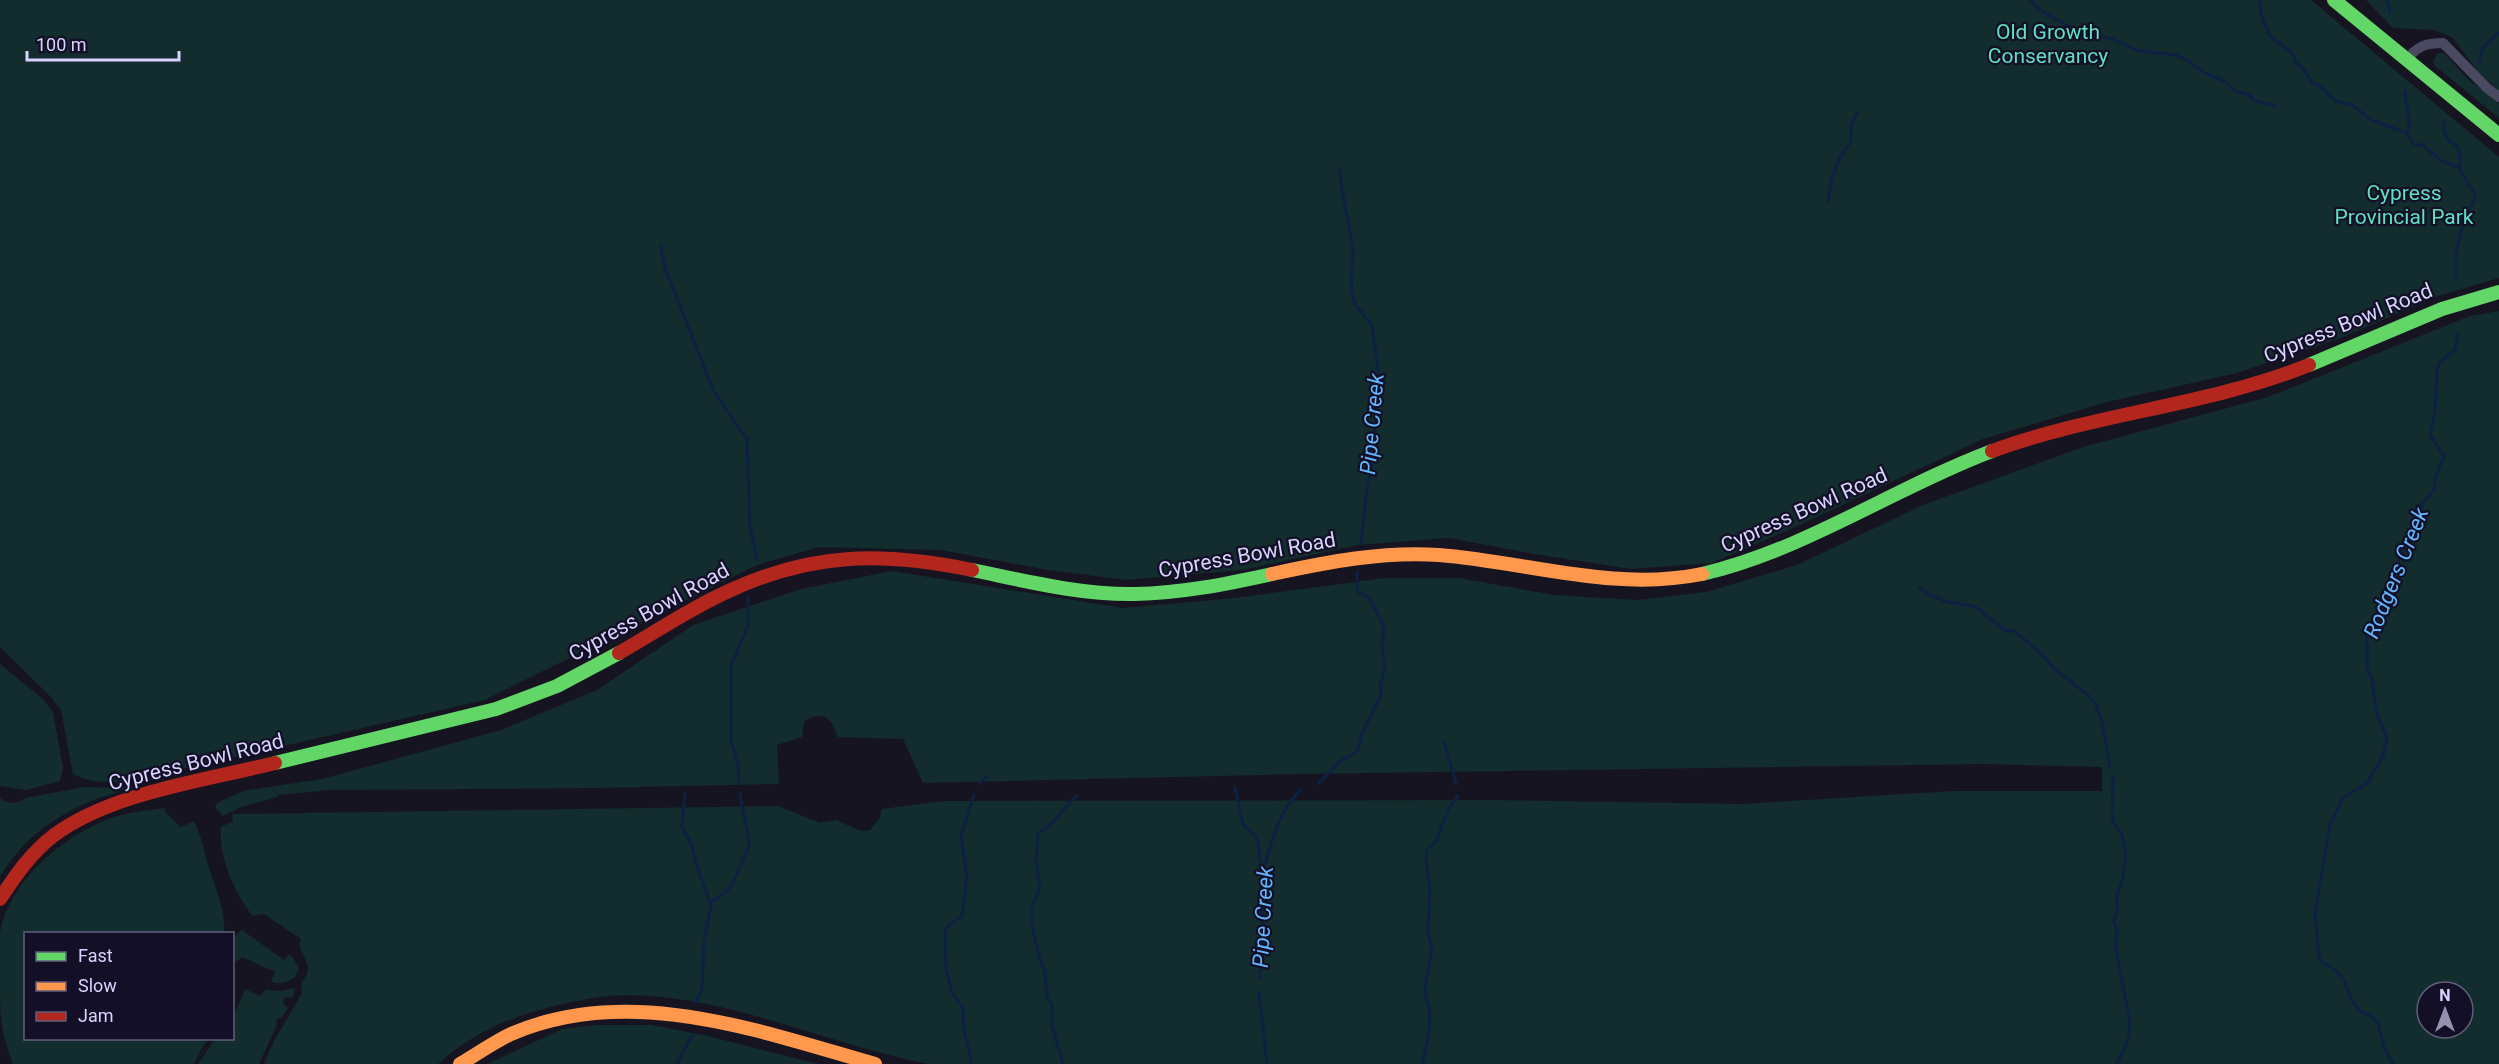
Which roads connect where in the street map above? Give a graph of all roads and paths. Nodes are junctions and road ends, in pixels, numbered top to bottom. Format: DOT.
graph roads {
  1 [pos="2334,0"];
  2 [pos="2407,60"];
  3 [pos="2499,97"];
  4 [pos="2499,135"];
  5 [pos="2499,292"];
  6 [pos="0,899"];
  7 [pos="460,1064"];
  8 [pos="875,1064"];
  1 -- 2 [label="street"];
  2 -- 3 [label="street"];
  2 -- 4 [label="street"];
  5 -- 6 [label="street, Cypress Bowl Road"];
  7 -- 8 [label="street"];
}
